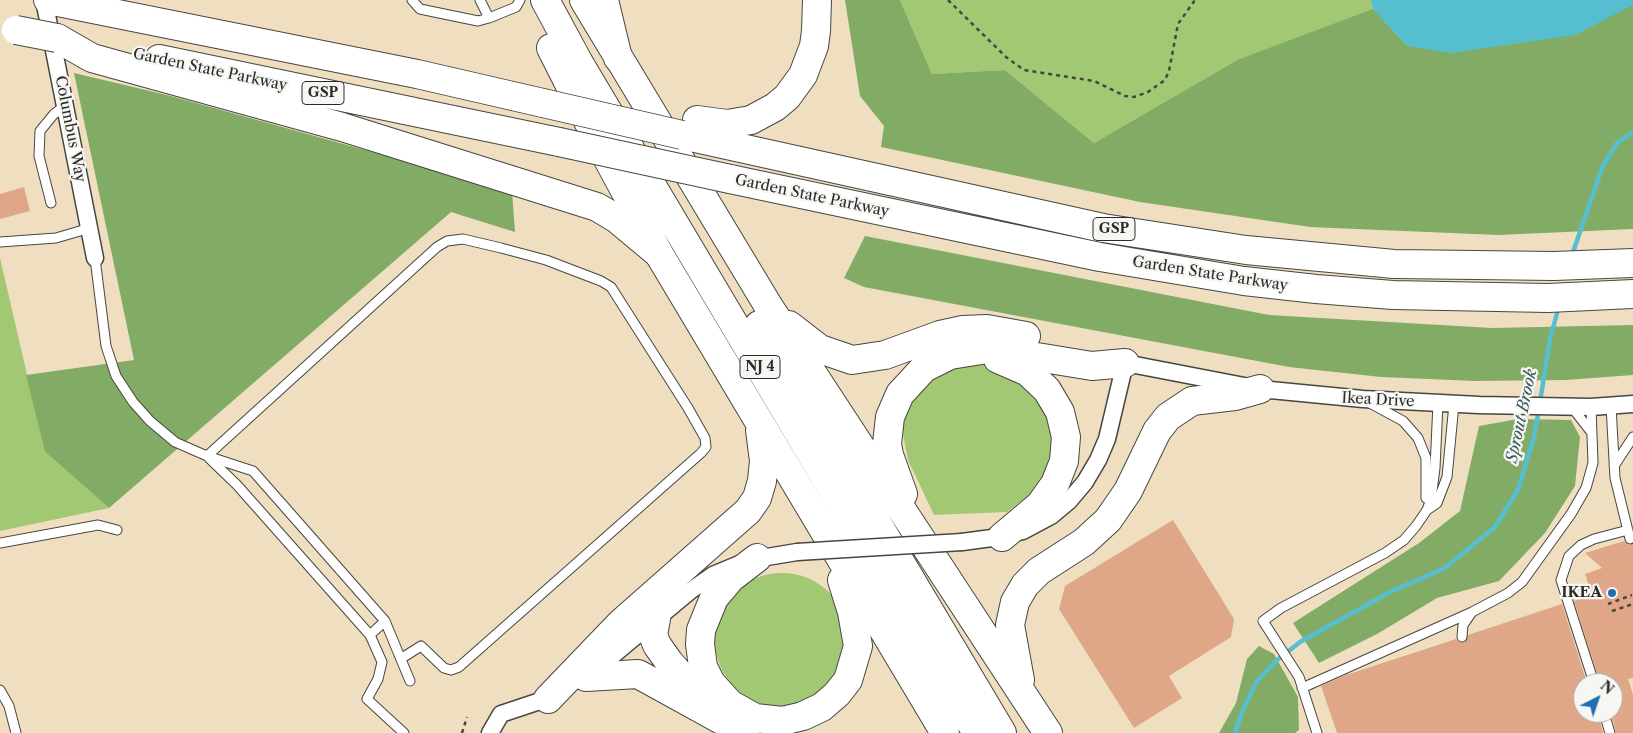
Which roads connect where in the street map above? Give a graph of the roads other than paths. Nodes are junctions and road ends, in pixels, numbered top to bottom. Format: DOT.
graph roads {
  1 [pos="44,0"];
  2 [pos="48,0"];
  3 [pos="412,0"];
  4 [pos="480,0"];
  5 [pos="520,0"];
  6 [pos="526,0"];
  7 [pos="545,0"];
  8 [pos="569,0"];
  9 [pos="584,0"];
  10 [pos="604,0"];
  11 [pos="817,0"];
  12 [pos="489,18"];
  13 [pos="8,28"];
  14 [pos="90,51"];
  15 [pos="618,58"];
  16 [pos="65,106"];
  17 [pos="689,128"];
  18 [pos="51,203"];
  19 [pos="90,228"];
  20 [pos="0,242"];
  21 [pos="659,254"];
  22 [pos="95,258"];
  23 [pos="1633,264"];
  24 [pos="1633,294"];
  25 [pos="769,307"];
  26 [pos="962,352"];
  27 [pos="1125,364"];
  28 [pos="1260,389"];
  29 [pos="1364,400"];
  30 [pos="1446,403"];
  31 [pos="1633,404"];
  32 [pos="1571,405"];
  33 [pos="1610,406"];
  34 [pos="1591,407"];
  35 [pos="758,421"];
  36 [pos="1592,433"];
  37 [pos="1633,437"];
  38 [pos="207,456"];
  39 [pos="1614,466"];
  40 [pos="1427,510"];
  41 [pos="824,529"];
  42 [pos="117,530"];
  43 [pos="1002,537"];
  44 [pos="0,544"];
  45 [pos="757,558"];
  46 [pos="936,565"];
  47 [pos="1472,612"];
  48 [pos="656,618"];
  49 [pos="386,621"];
  50 [pos="370,635"];
  51 [pos="1462,637"];
  52 [pos="402,658"];
  53 [pos="1591,673"];
  54 [pos="586,677"];
  55 [pos="969,677"];
  56 [pos="410,681"];
  57 [pos="1302,688"];
  58 [pos="0,690"];
  59 [pos="1021,691"];
  60 [pos="548,699"];
  61 [pos="718,717"];
  62 [pos="16,733"];
  63 [pos="404,733"];
  64 [pos="490,733"];
  65 [pos="745,733"];
  66 [pos="945,733"];
  67 [pos="977,733"];
  68 [pos="1002,733"];
  69 [pos="1020,733"];
  70 [pos="1048,733"];
  71 [pos="1317,733"];
  1 -- 16 [label="street, Columbus Way"];
  2 -- 17 [label="highway, GSP, bridge"];
  3 -- 12 [label="lane"];
  4 -- 12 [label="lane"];
  5 -- 12 [label="lane"];
  6 -- 21 [label="highway"];
  7 -- 67 [label="highway, NJ 4"];
  8 -- 55 [label="highway, NJ 4"];
  9 -- 15 [label="highway"];
  10 -- 15 [label="highway"];
  11 -- 17 [label="highway"];
  13 -- 14 [label="highway, bridge"];
  14 -- 21 [label="highway"];
  14 -- 24 [label="highway, Garden State Parkway / GSP, bridge"];
  15 -- 25 [label="highway"];
  16 -- 18 [label="lane"];
  16 -- 19 [label="street, Columbus Way"];
  17 -- 23 [label="highway, Garden State Parkway / GSP"];
  19 -- 20 [label="lane"];
  19 -- 22 [label="street, Columbus Way"];
  21 -- 35 [label="highway"];
  22 -- 38 [label="lane"];
  25 -- 27 [label="highway"];
  25 -- 46 [label="highway"];
  26 -- 27 [label="highway"];
  26 -- 43 [label="highway"];
  26 -- 46 [label="highway"];
  27 -- 28 [label="street, Ikea Drive"];
  27 -- 43 [label="street"];
  28 -- 29 [label="street, Ikea Drive"];
  28 -- 59 [label="highway"];
  29 -- 30 [label="street, Ikea Drive"];
  29 -- 40 [label="lane"];
  30 -- 32 [label="street, Ikea Drive"];
  30 -- 40 [label="lane"];
  30 -- 40 [label="lane"];
  31 -- 33 [label="street, Ikea Drive"];
  32 -- 34 [label="street, Ikea Drive"];
  32 -- 36 [label="lane"];
  33 -- 34 [label="street, Ikea Drive"];
  33 -- 39 [label="lane"];
  34 -- 36 [label="lane"];
  35 -- 41 [label="highway"];
  35 -- 60 [label="highway"];
  36 -- 47 [label="lane"];
  37 -- 39 [label="lane"];
  38 -- 49 [label="lane"];
  38 -- 50 [label="lane"];
  38 -- 52 [label="lane"];
  39 -- 53 [label="lane"];
  40 -- 57 [label="lane"];
  41 -- 45 [label="highway"];
  41 -- 66 [label="highway"];
  42 -- 44 [label="lane"];
  43 -- 45 [label="street, bridge"];
  45 -- 48 [label="street"];
  46 -- 59 [label="highway"];
  47 -- 51 [label="lane"];
  47 -- 57 [label="lane"];
  48 -- 54 [label="street"];
  48 -- 61 [label="highway"];
  49 -- 50 [label="lane"];
  49 -- 52 [label="lane"];
  50 -- 63 [label="lane"];
  52 -- 56 [label="lane"];
  54 -- 60 [label="street"];
  54 -- 61 [label="highway"];
  55 -- 68 [label="highway, NJ 4"];
  55 -- 69 [label="highway"];
  57 -- 71 [label="lane"];
  58 -- 62 [label="lane"];
  59 -- 70 [label="highway"];
  60 -- 64 [label="street"];
  61 -- 65 [label="highway"];
}
